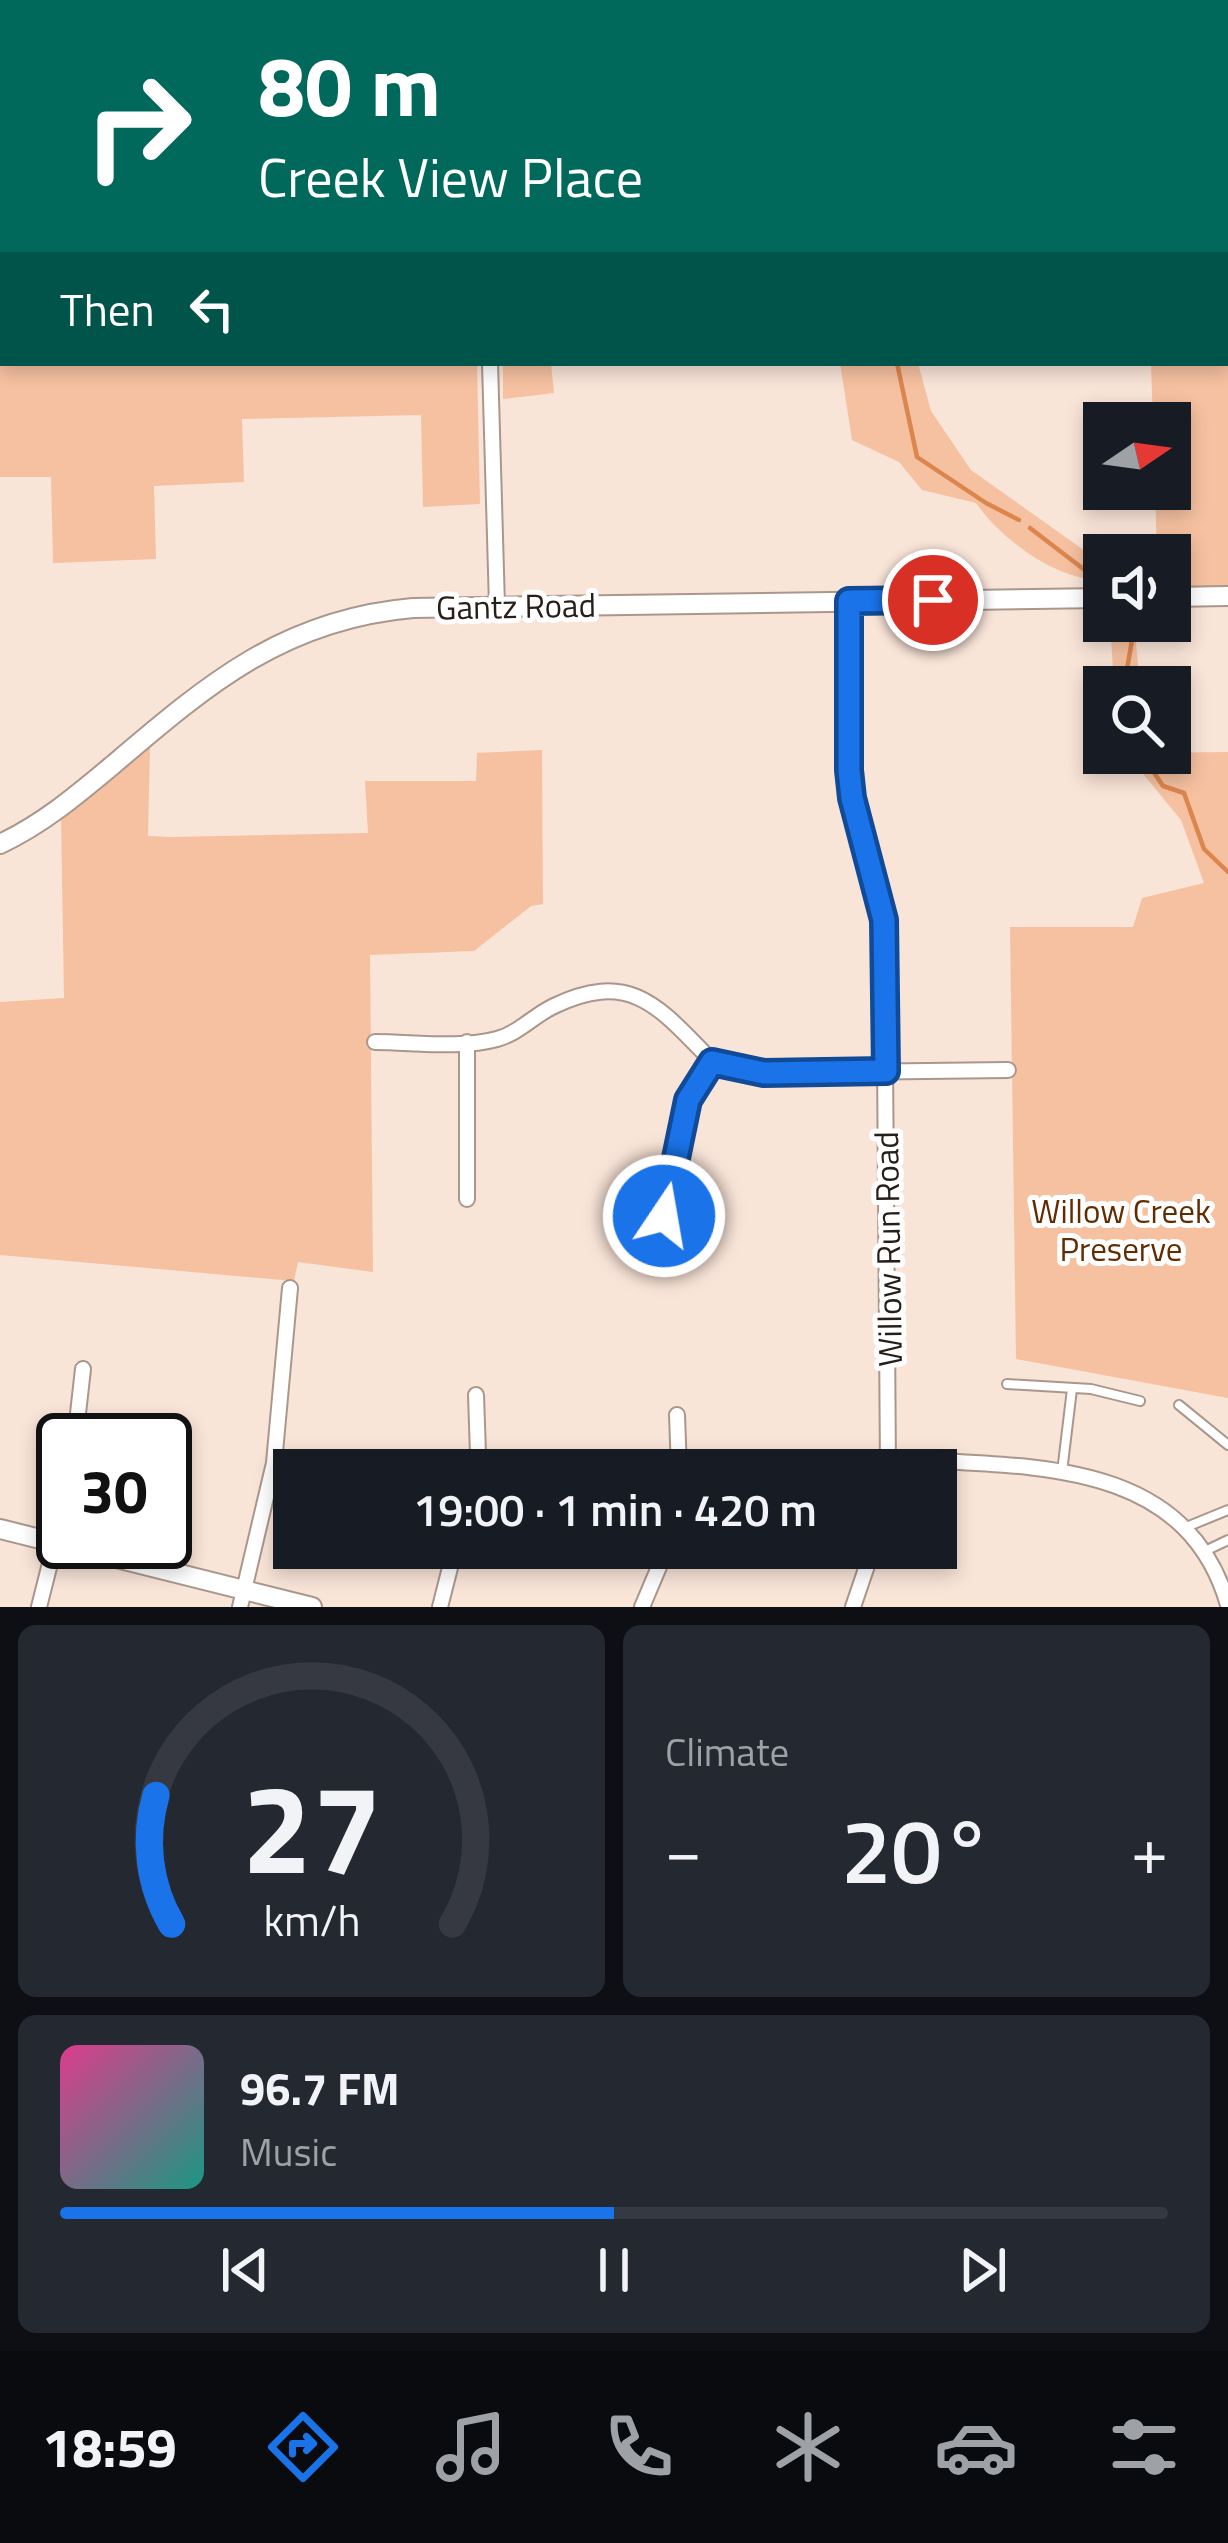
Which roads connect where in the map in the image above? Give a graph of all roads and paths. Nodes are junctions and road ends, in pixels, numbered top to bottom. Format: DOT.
graph roads {
  1 [pos="490,366"];
  2 [pos="1228,596"];
  3 [pos="1191,597"];
  4 [pos="1083,598"];
  5 [pos="849,601"];
  6 [pos="497,606"];
  7 [pos="0,844"];
  8 [pos="375,1042"];
  9 [pos="467,1042"];
  10 [pos="712,1062"];
  11 [pos="1008,1070"];
  12 [pos="886,1071"];
  13 [pos="467,1199"];
  14 [pos="664,1216"];
  15 [pos="290,1288"];
  16 [pos="82,1369"];
  17 [pos="1007,1384"];
  18 [pos="1072,1389"];
  19 [pos="476,1395"];
  20 [pos="1140,1401"];
  21 [pos="1179,1405"];
  22 [pos="78,1413"];
  23 [pos="677,1415"];
  24 [pos="1228,1445"];
  25 [pos="478,1449"];
  26 [pos="678,1449"];
  27 [pos="888,1449"];
  28 [pos="957,1467"];
  29 [pos="1062,1472"];
  30 [pos="1228,1510"];
  31 [pos="0,1528"];
  32 [pos="1184,1528"];
  33 [pos="36,1538"];
  34 [pos="1228,1540"];
  35 [pos="1203,1551"];
  36 [pos="48,1569"];
  37 [pos="142,1569"];
  38 [pos="450,1569"];
  39 [pos="658,1569"];
  40 [pos="866,1569"];
  41 [pos="242,1599"];
  42 [pos="1228,1605"];
  43 [pos="39,1607"];
  44 [pos="312,1607"];
  45 [pos="440,1607"];
  46 [pos="642,1607"];
  47 [pos="853,1607"];
  1 -- 6 [label="street"];
  2 -- 3 [label="main road"];
  4 -- 5 [label="main road, Gantz Road"];
  5 -- 6 [label="main road, Gantz Road"];
  5 -- 12 [label="street, Willow Run Road"];
  6 -- 7 [label="main road, Gantz Road"];
  8 -- 9 [label="street"];
  9 -- 10 [label="street"];
  9 -- 13 [label="street"];
  10 -- 12 [label="street"];
  10 -- 14 [label="street"];
  11 -- 12 [label="street"];
  12 -- 27 [label="street, Willow Run Road"];
  15 -- 41 [label="street"];
  16 -- 22 [label="street"];
  17 -- 18 [label="lane"];
  18 -- 20 [label="lane"];
  18 -- 29 [label="lane"];
  19 -- 25 [label="street"];
  21 -- 24 [label="lane"];
  23 -- 26 [label="street"];
  28 -- 29 [label="street"];
  29 -- 32 [label="street"];
  30 -- 32 [label="lane"];
  31 -- 33 [label="main road"];
  32 -- 35 [label="street"];
  34 -- 35 [label="lane"];
  35 -- 42 [label="street"];
  36 -- 43 [label="street"];
  37 -- 41 [label="main road"];
  38 -- 45 [label="street"];
  39 -- 46 [label="street"];
  40 -- 47 [label="street"];
  41 -- 44 [label="main road"];
}
